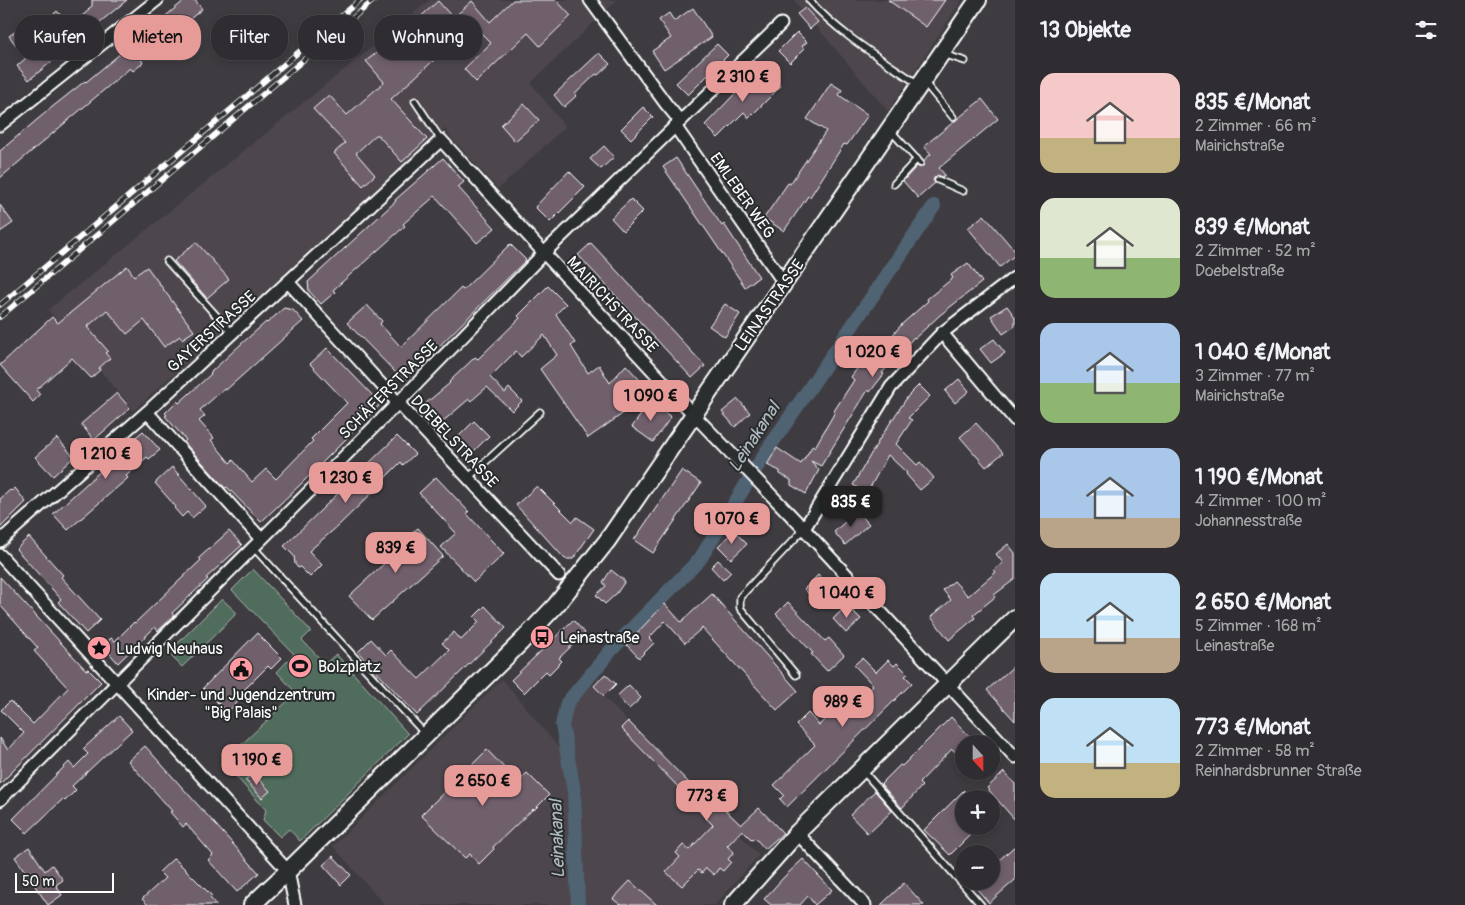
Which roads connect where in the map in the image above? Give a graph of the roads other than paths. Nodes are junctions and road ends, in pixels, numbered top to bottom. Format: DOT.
graph roads {
  1 [pos="156,0"];
  2 [pos="590,0"];
  3 [pos="809,0"];
  4 [pos="978,0"];
  5 [pos="780,24"];
  6 [pos="941,54"];
  7 [pos="965,61"];
  8 [pos="924,78"];
  9 [pos="414,101"];
  10 [pos="953,117"];
  11 [pos="678,124"];
  12 [pos="0,125"];
  13 [pos="890,129"];
  14 [pos="441,140"];
  15 [pos="938,180"];
  16 [pos="894,184"];
  17 [pos="963,191"];
  18 [pos="544,253"];
  19 [pos="167,261"];
  20 [pos="1014,278"];
  21 [pos="288,282"];
  22 [pos="784,284"];
  23 [pos="232,333"];
  24 [pos="942,333"];
  25 [pos="398,403"];
  26 [pos="147,412"];
  27 [pos="540,412"];
  28 [pos="693,414"];
  29 [pos="1015,420"];
  30 [pos="468,478"];
  31 [pos="804,529"];
  32 [pos="0,541"];
  33 [pos="257,543"];
  34 [pos="0,555"];
  35 [pos="559,575"];
  36 [pos="1015,618"];
  37 [pos="796,675"];
  38 [pos="117,683"];
  39 [pos="947,685"];
  40 [pos="426,736"];
  41 [pos="1015,757"];
  42 [pos="861,769"];
  43 [pos="0,800"];
  44 [pos="797,833"];
  45 [pos="288,871"];
  46 [pos="252,905"];
  47 [pos="295,905"];
  48 [pos="733,905"];
  49 [pos="865,905"];
  50 [pos="981,905"];
  1 -- 12 [label="street"];
  2 -- 11 [label="street, EMLEBER WEG"];
  3 -- 8 [label="lane"];
  4 -- 6 [label="street, LEINASTRASSE"];
  5 -- 11 [label="street, SCHÄFERSTRASSE"];
  6 -- 7 [label="lane"];
  6 -- 8 [label="street, LEINASTRASSE"];
  8 -- 10 [label="lane"];
  8 -- 13 [label="street, LEINASTRASSE"];
  9 -- 14 [label="lane"];
  11 -- 18 [label="street, SCHÄFERSTRASSE"];
  11 -- 22 [label="street, EMLEBER WEG"];
  13 -- 16 [label="lane"];
  13 -- 22 [label="street, LEINASTRASSE"];
  14 -- 18 [label="street, MAIRICHSTRASSE"];
  14 -- 21 [label="street, GAYERSTRASSE"];
  15 -- 17 [label="lane"];
  18 -- 25 [label="street, SCHÄFERSTRASSE"];
  18 -- 28 [label="street, MAIRICHSTRASSE"];
  19 -- 23 [label="lane"];
  20 -- 24 [label="street"];
  21 -- 23 [label="street, GAYERSTRASSE"];
  21 -- 25 [label="street, DOEBELSTRASSE"];
  22 -- 28 [label="street, LEINASTRASSE"];
  23 -- 26 [label="street, GAYERSTRASSE"];
  24 -- 29 [label="street"];
  24 -- 31 [label="street"];
  25 -- 30 [label="street, DOEBELSTRASSE"];
  25 -- 33 [label="street, SCHÄFERSTRASSE"];
  26 -- 32 [label="street, GAYERSTRASSE"];
  26 -- 33 [label="street"];
  27 -- 30 [label="lane"];
  28 -- 31 [label="street, MAIRICHSTRASSE"];
  28 -- 40 [label="street, LEINASTRASSE"];
  30 -- 35 [label="street, DOEBELSTRASSE"];
  31 -- 37 [label="lane"];
  31 -- 39 [label="street, MAIRICHSTRASSE"];
  33 -- 38 [label="street, SCHÄFERSTRASSE"];
  33 -- 40 [label="lane"];
  34 -- 38 [label="street"];
  36 -- 39 [label="street"];
  38 -- 43 [label="street, SCHÄFERSTRASSE"];
  38 -- 45 [label="street"];
  39 -- 41 [label="street, MAIRICHSTRASSE"];
  39 -- 42 [label="street"];
  40 -- 45 [label="street, LEINASTRASSE"];
  42 -- 44 [label="street"];
  42 -- 50 [label="lane"];
  44 -- 48 [label="street"];
  44 -- 49 [label="street"];
  45 -- 46 [label="street, LEINASTRASSE"];
  45 -- 47 [label="street"];
}
